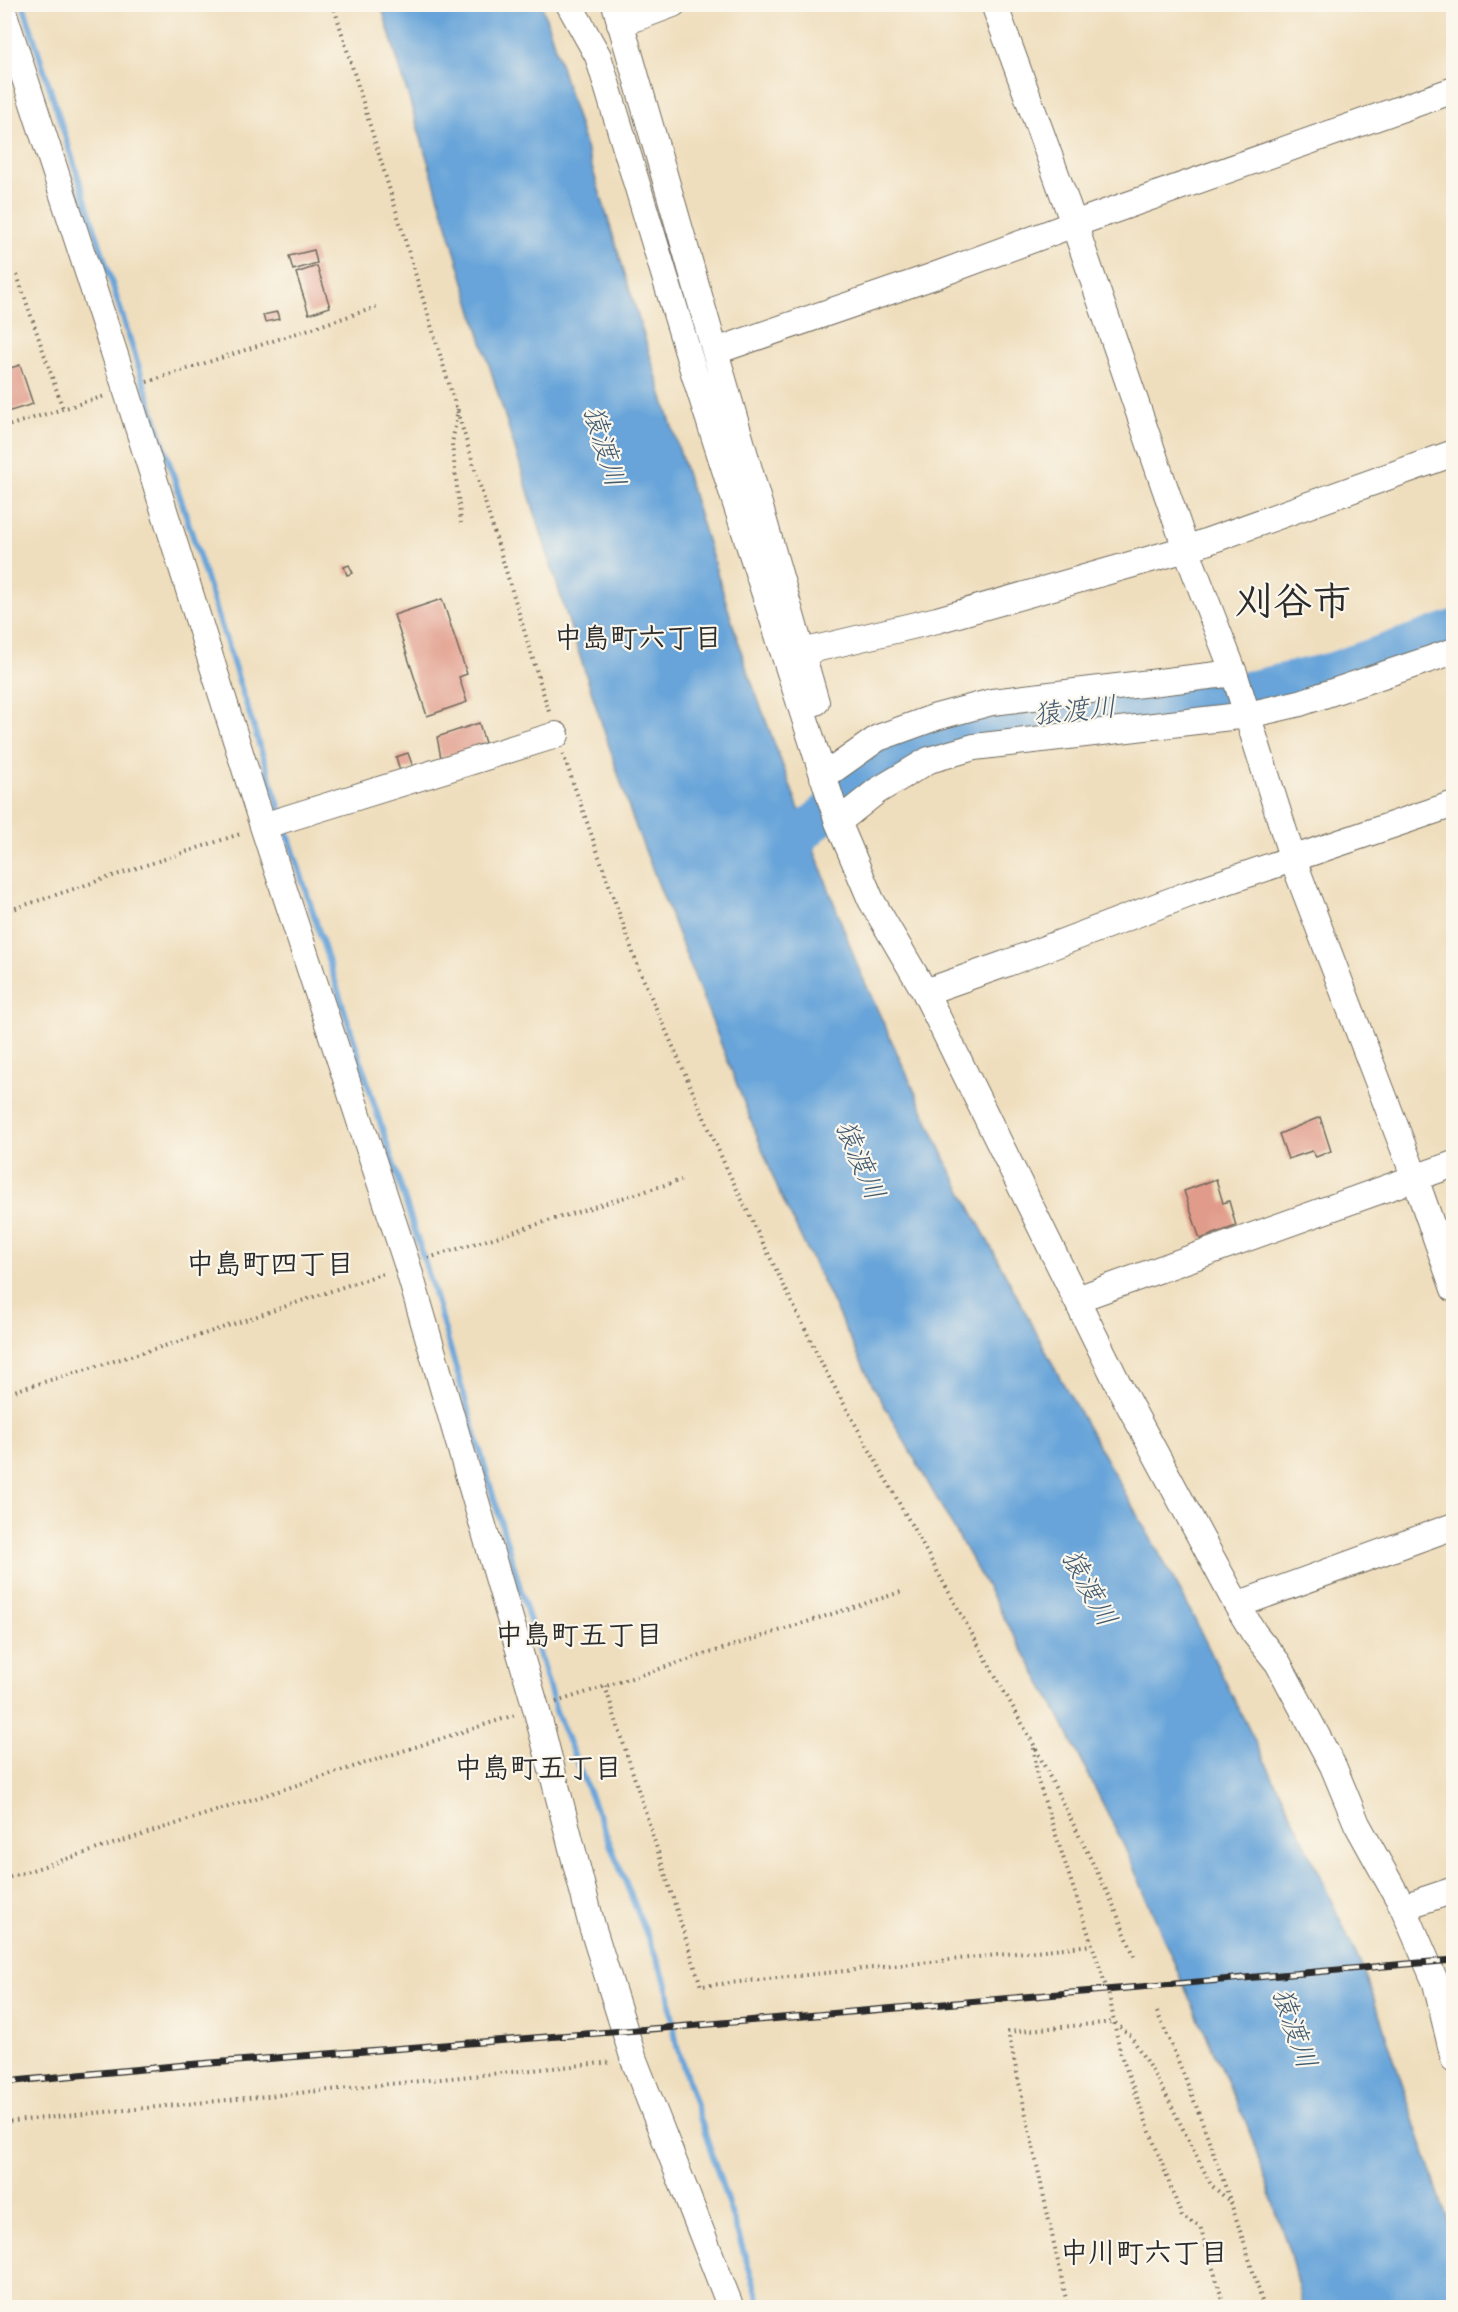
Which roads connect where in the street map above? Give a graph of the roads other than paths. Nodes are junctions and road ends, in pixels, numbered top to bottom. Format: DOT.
graph roads {
  1 [pos="569,4"];
  2 [pos="673,4"];
  3 [pos="994,4"];
  4 [pos="4,14"];
  5 [pos="617,14"];
  6 [pos="1454,90"];
  7 [pos="1074,224"];
  8 [pos="716,351"];
  9 [pos="1454,453"];
  10 [pos="1186,549"];
  11 [pos="1454,651"];
  12 [pos="802,652"];
  13 [pos="1235,674"];
  14 [pos="1248,714"];
  15 [pos="556,735"];
  16 [pos="823,777"];
  17 [pos="1454,804"];
  18 [pos="838,822"];
  19 [pos="267,825"];
  20 [pos="1293,860"];
  21 [pos="925,992"];
  22 [pos="1454,1164"];
  23 [pos="1415,1178"];
  24 [pos="1454,1288"];
  25 [pos="1077,1299"];
  26 [pos="1454,1526"];
  27 [pos="1237,1605"];
  28 [pos="1454,1890"];
  29 [pos="1403,1907"];
  30 [pos="1454,2059"];
  31 [pos="732,2307"];
  1 -- 16 [label="street"];
  2 -- 5 [label="street"];
  3 -- 7 [label="street"];
  4 -- 19 [label="street"];
  5 -- 8 [label="street"];
  6 -- 7 [label="street"];
  7 -- 8 [label="street"];
  7 -- 10 [label="street"];
  8 -- 12 [label="street"];
  9 -- 10 [label="street"];
  10 -- 12 [label="street"];
  10 -- 13 [label="street"];
  11 -- 14 [label="street"];
  12 -- 16 [label="street"];
  13 -- 14 [label="street"];
  13 -- 16 [label="street"];
  14 -- 18 [label="street"];
  14 -- 20 [label="street"];
  15 -- 19 [label="street"];
  16 -- 18 [label="street"];
  17 -- 20 [label="street"];
  18 -- 21 [label="street"];
  19 -- 31 [label="street"];
  20 -- 21 [label="street"];
  20 -- 23 [label="street"];
  21 -- 25 [label="street"];
  22 -- 23 [label="street"];
  23 -- 24 [label="street"];
  23 -- 25 [label="street"];
  25 -- 27 [label="street"];
  26 -- 27 [label="street"];
  27 -- 29 [label="street"];
  28 -- 29 [label="street"];
  29 -- 30 [label="street"];
}
